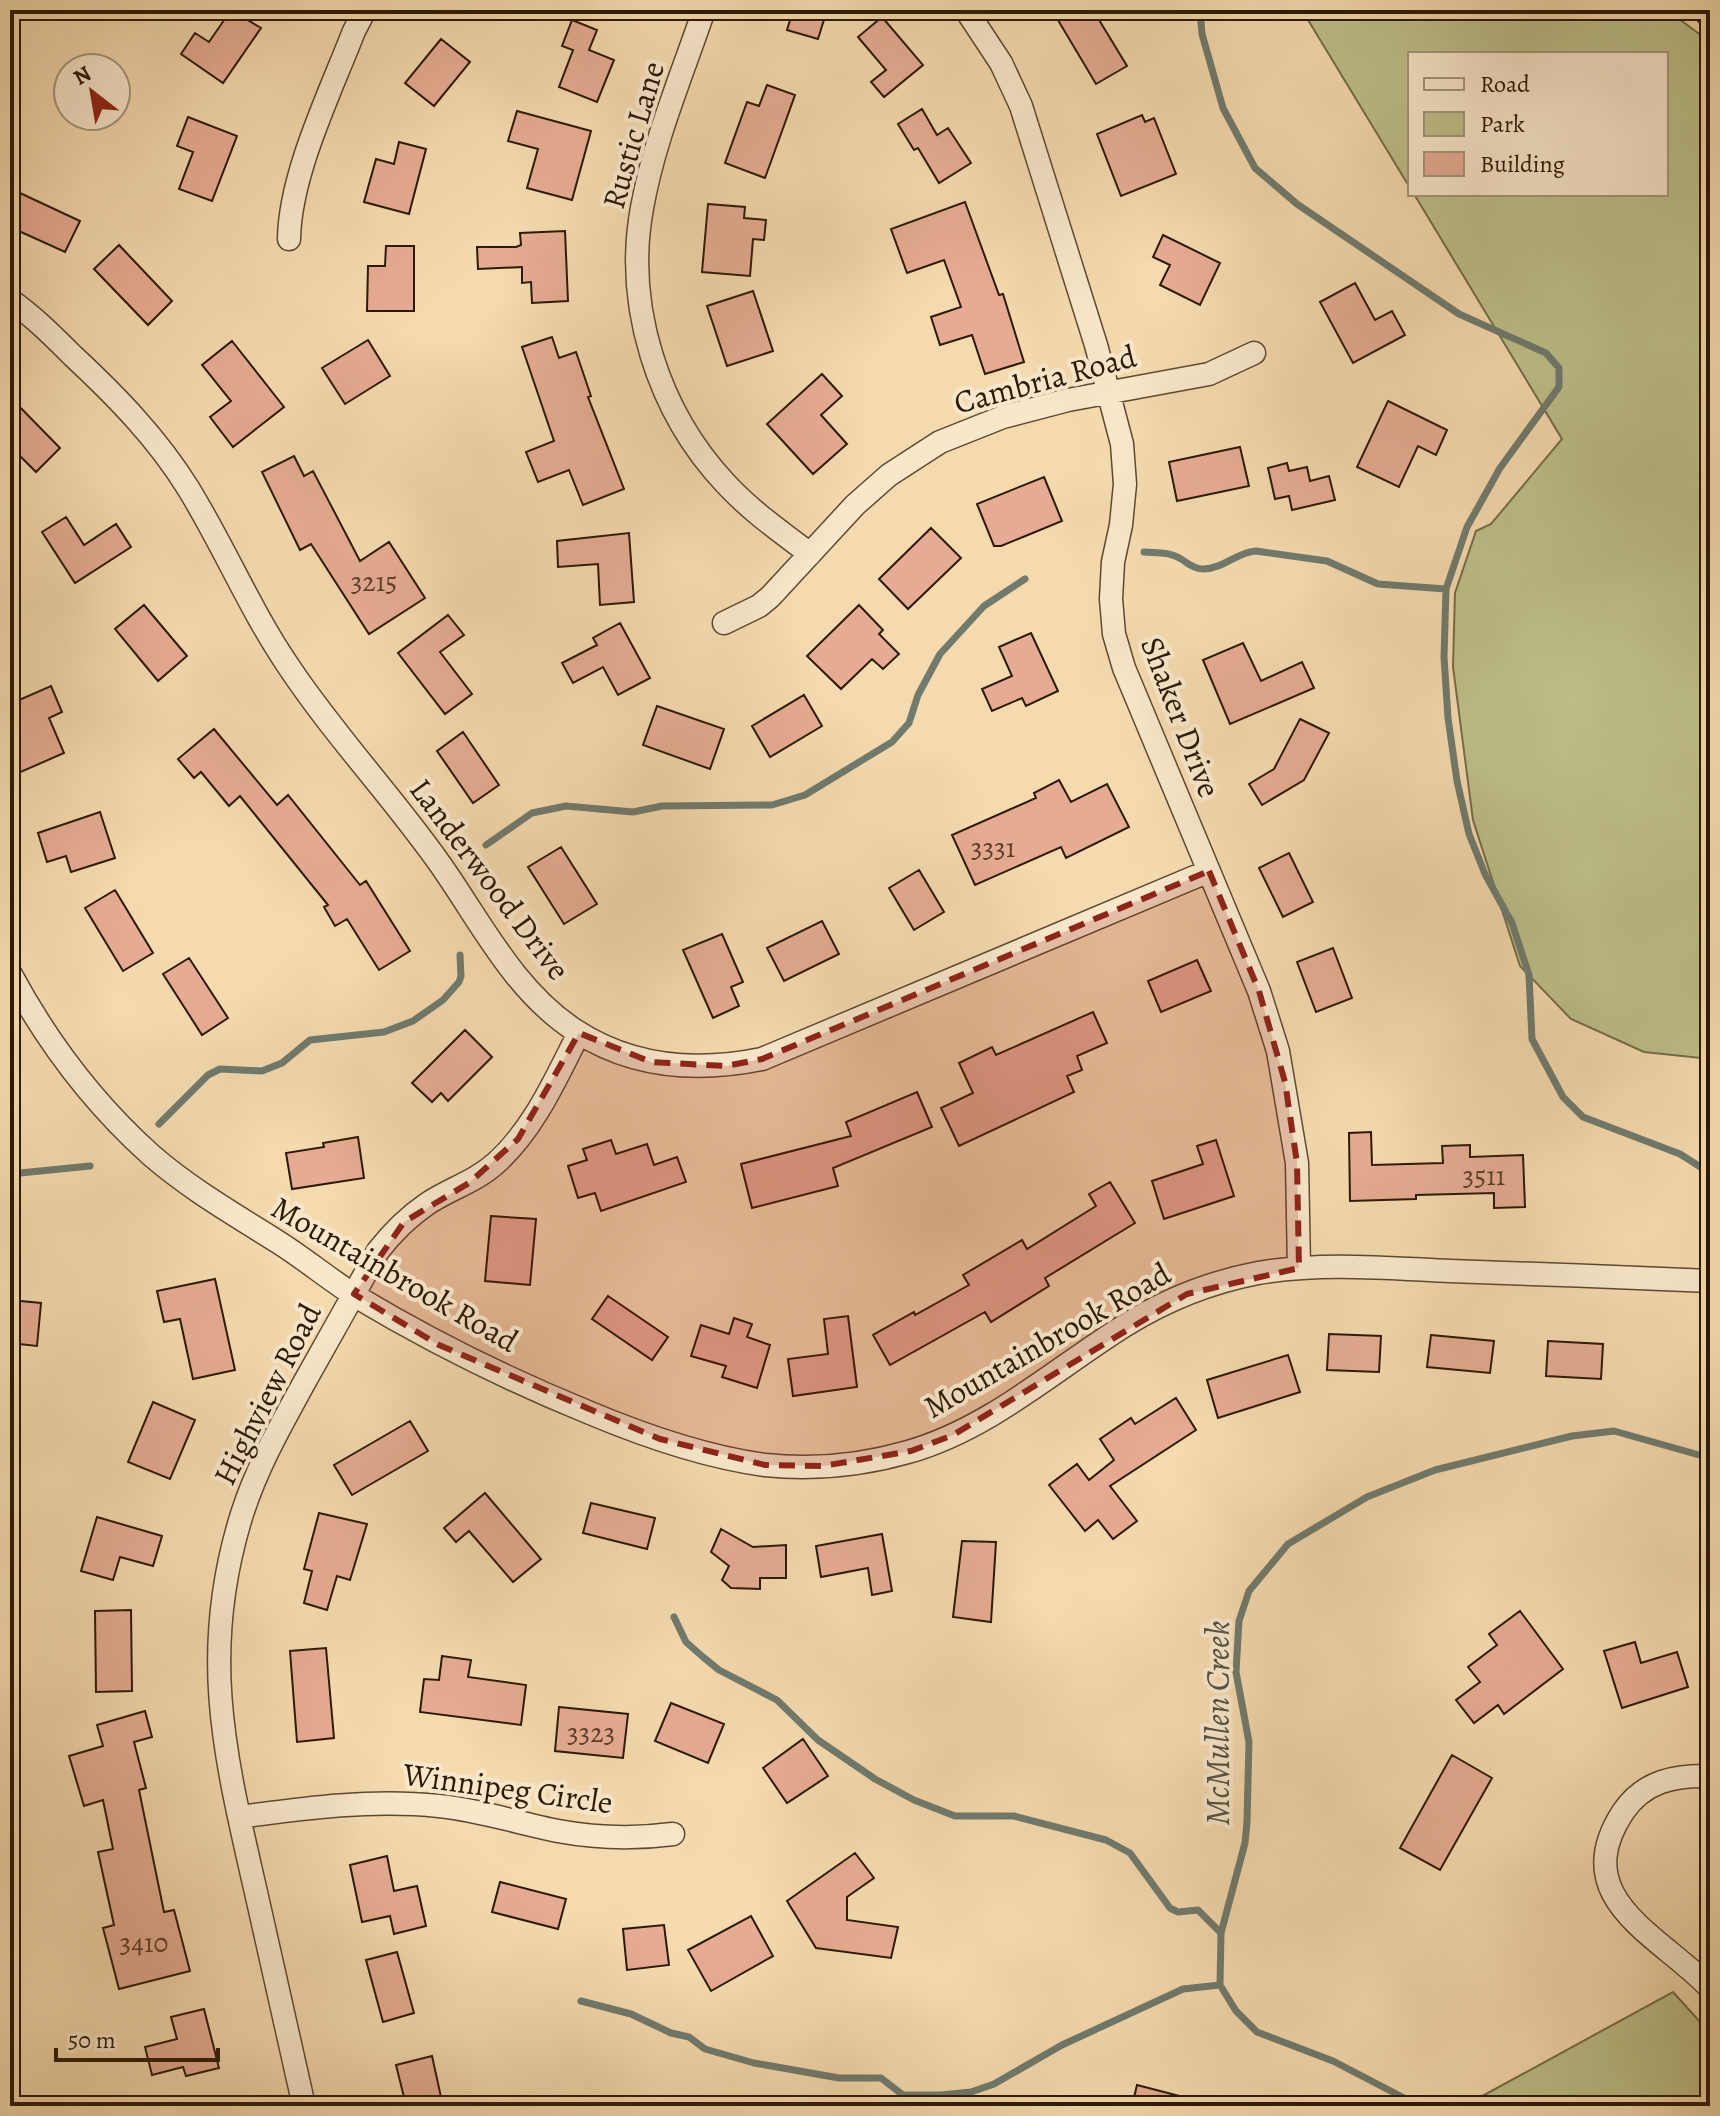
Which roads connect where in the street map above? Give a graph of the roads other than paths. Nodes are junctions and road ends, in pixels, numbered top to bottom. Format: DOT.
graph roads {
  1 [pos="365,10"];
  2 [pos="704,10"];
  3 [pos="966,10"];
  4 [pos="289,239"];
  5 [pos="10,300"];
  6 [pos="1254,353"];
  7 [pos="1109,392"];
  8 [pos="810,554"];
  9 [pos="724,623"];
  10 [pos="1209,871"];
  11 [pos="10,973"];
  12 [pos="579,1033"];
  13 [pos="1299,1268"];
  14 [pos="1710,1281"];
  15 [pos="354,1294"];
  16 [pos="1710,1776"];
  17 [pos="239,1817"];
  18 [pos="673,1834"];
  19 [pos="1710,1988"];
  20 [pos="300,2105"];
  1 -- 4 [label="street"];
  2 -- 8 [label="street, Rustic Lane"];
  3 -- 7 [label="street, Shaker Drive"];
  5 -- 12 [label="street, Landerwood Drive"];
  6 -- 7 [label="street, Cambria Road"];
  7 -- 8 [label="street, Cambria Road"];
  7 -- 10 [label="street, Shaker Drive"];
  8 -- 9 [label="street, Cambria Road"];
  10 -- 12 [label="street, Landerwood Drive"];
  10 -- 13 [label="street, Shaker Drive"];
  11 -- 15 [label="street, Mountainbrook Road"];
  12 -- 15 [label="street, Highview Road"];
  13 -- 14 [label="street, Mountainbrook Road"];
  13 -- 15 [label="street, Mountainbrook Road"];
  15 -- 17 [label="street, Highview Road"];
  16 -- 19 [label="street"];
  17 -- 18 [label="street, Winnipeg Circle"];
  17 -- 20 [label="street, Highview Road"];
}
